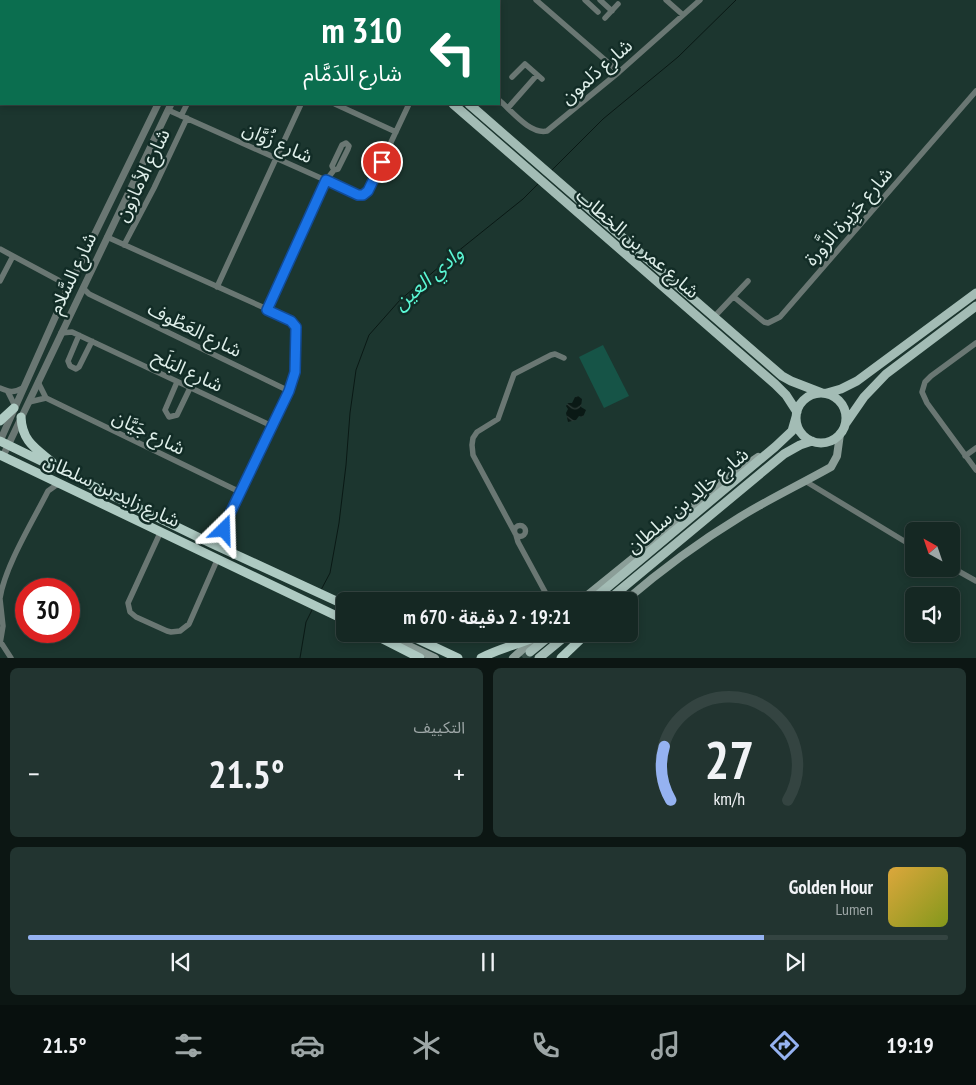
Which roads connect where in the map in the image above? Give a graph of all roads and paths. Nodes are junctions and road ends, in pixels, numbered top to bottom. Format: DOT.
graph roads {
  1 [pos="536,0"];
  2 [pos="585,0"];
  3 [pos="599,0"];
  4 [pos="666,0"];
  5 [pos="700,0"];
  6 [pos="621,2"];
  7 [pos="592,6"];
  8 [pos="612,11"];
  9 [pos="598,12"];
  10 [pos="683,15"];
  11 [pos="605,18"];
  12 [pos="619,72"];
  13 [pos="512,77"];
  14 [pos="976,91"];
  15 [pos="500,101"];
  16 [pos="158,105"];
  17 [pos="187,105"];
  18 [pos="301,105"];
  19 [pos="337,105"];
  20 [pos="409,105"];
  21 [pos="454,105"];
  22 [pos="470,105"];
  23 [pos="169,107"];
  24 [pos="508,108"];
  25 [pos="184,117"];
  26 [pos="396,132"];
  27 [pos="276,158"];
  28 [pos="334,170"];
  29 [pos="326,180"];
  30 [pos="107,237"];
  31 [pos="124,245"];
  32 [pos="0,249"];
  33 [pos="13,256"];
  34 [pos="76,276"];
  35 [pos="58,280"];
  36 [pos="0,281"];
  37 [pos="748,281"];
  38 [pos="217,287"];
  39 [pos="83,288"];
  40 [pos="976,293"];
  41 [pos="66,294"];
  42 [pos="88,294"];
  43 [pos="734,297"];
  44 [pos="79,298"];
  45 [pos="976,306"];
  46 [pos="267,310"];
  47 [pos="714,317"];
  48 [pos="67,321"];
  49 [pos="72,332"];
  50 [pos="61,333"];
  51 [pos="79,335"];
  52 [pos="92,341"];
  53 [pos="976,343"];
  54 [pos="564,358"];
  55 [pos="38,382"];
  56 [pos="177,382"];
  57 [pos="0,388"];
  58 [pos="23,388"];
  59 [pos="190,388"];
  60 [pos="289,391"];
  61 [pos="8,392"];
  62 [pos="825,393"];
  63 [pos="46,398"];
  64 [pos="29,402"];
  65 [pos="15,407"];
  66 [pos="796,414"];
  67 [pos="21,417"];
  68 [pos="0,421"];
  69 [pos="846,423"];
  70 [pos="272,426"];
  71 [pos="840,434"];
  72 [pos="812,441"];
  73 [pos="3,442"];
  74 [pos="775,447"];
  75 [pos="976,448"];
  76 [pos="1,455"];
  77 [pos="965,456"];
  78 [pos="976,470"];
  79 [pos="62,471"];
  80 [pos="44,475"];
  81 [pos="806,481"];
  82 [pos="62,484"];
  83 [pos="48,491"];
  84 [pos="240,492"];
  85 [pos="509,521"];
  86 [pos="224,526"];
  87 [pos="161,531"];
  88 [pos="518,535"];
  89 [pos="204,540"];
  90 [pos="905,541"];
  91 [pos="234,554"];
  92 [pos="218,558"];
  93 [pos="960,572"];
  94 [pos="976,581"];
  95 [pos="545,592"];
  96 [pos="591,592"];
  97 [pos="602,592"];
  98 [pos="618,592"];
  99 [pos="635,592"];
  100 [pos="0,599"];
  101 [pos="336,601"];
  102 [pos="336,616"];
  103 [pos="0,642"];
  104 [pos="389,642"];
  105 [pos="424,642"];
  106 [pos="524,642"];
  107 [pos="534,642"];
  108 [pos="540,642"];
  109 [pos="558,642"];
  110 [pos="577,642"];
  111 [pos="578,642"];
  112 [pos="393,644"];
  113 [pos="526,652"];
  114 [pos="11,658"];
  115 [pos="420,658"];
  116 [pos="435,658"];
  117 [pos="458,658"];
  118 [pos="481,658"];
  119 [pos="513,658"];
  120 [pos="539,658"];
  121 [pos="556,658"];
  122 [pos="561,658"];
  1 -- 12 [label="street"];
  2 -- 7 [label="street"];
  3 -- 7 [label="street"];
  3 -- 8 [label="street"];
  4 -- 10 [label="street"];
  5 -- 10 [label="street, شارع دَلمون"];
  6 -- 8 [label="street"];
  7 -- 9 [label="street"];
  8 -- 11 [label="street"];
  10 -- 12 [label="street, شارع دَلمون"];
  12 -- 24 [label="street, شارع دَلمون"];
  13 -- 24 [label="street, شارع دَلمون"];
  14 -- 43 [label="street, شارع جَزِيرة الزَّورة"];
  15 -- 24 [label="street, شارع دَلمون"];
  16 -- 34 [label="street, شارع السَّلام"];
  17 -- 25 [label="street, شارع الأمازون"];
  18 -- 27 [label="street"];
  19 -- 26 [label="street"];
  20 -- 26 [label="street, شارع زُوَّان"];
  21 -- 66 [label="main road, شارع عمر بن الخطاب"];
  22 -- 47 [label="main road, شارع عمر بن الخطاب"];
  23 -- 25 [label="street, شارع زُوَّان"];
  23 -- 30 [label="street, شارع السَّلام"];
  25 -- 27 [label="street, شارع زُوَّان"];
  25 -- 31 [label="street, شارع الأمازون"];
  26 -- 29 [label="street, شارع زُوَّان"];
  27 -- 29 [label="street, شارع زُوَّان"];
  27 -- 38 [label="street"];
  28 -- 29 [label="street"];
  29 -- 46 [label="street"];
  30 -- 31 [label="street"];
  30 -- 39 [label="street, شارع السَّلام"];
  31 -- 38 [label="street"];
  32 -- 33 [label="street"];
  33 -- 35 [label="street"];
  33 -- 36 [label="street"];
  34 -- 35 [label="street"];
  34 -- 41 [label="street, شارع السَّلام"];
  35 -- 41 [label="street"];
  37 -- 43 [label="street"];
  38 -- 46 [label="street"];
  39 -- 42 [label="street, شارع العَطُوف"];
  39 -- 44 [label="street, شارع السَّلام"];
  40 -- 62 [label="main road"];
  41 -- 58 [label="street, شارع السَّلام"];
  42 -- 44 [label="street"];
  42 -- 60 [label="street, شارع العَطُوف"];
  43 -- 47 [label="street"];
  44 -- 48 [label="street, شارع السَّلام"];
  45 -- 69 [label="main road"];
  46 -- 60 [label="street"];
  47 -- 62 [label="main road, شارع عمر بن الخطاب"];
  48 -- 49 [label="street"];
  48 -- 50 [label="street, شارع السَّلام"];
  49 -- 50 [label="street, شارع البَلَح"];
  49 -- 51 [label="street, شارع البَلَح"];
  50 -- 55 [label="street, شارع السَّلام"];
  51 -- 52 [label="street, شارع البَلَح"];
  51 -- 52 [label="street"];
  52 -- 56 [label="street, شارع البَلَح"];
  53 -- 77 [label="street"];
  54 -- 85 [label="street"];
  55 -- 63 [label="street"];
  55 -- 64 [label="street, شارع السَّلام"];
  56 -- 59 [label="street, شارع البَلَح"];
  56 -- 59 [label="street"];
  57 -- 61 [label="street"];
  58 -- 61 [label="street"];
  58 -- 65 [label="street, شارع السَّلام"];
  59 -- 70 [label="street, شارع البَلَح"];
  60 -- 70 [label="street"];
  61 -- 65 [label="street"];
  62 -- 66 [label="main road"];
  62 -- 69 [label="main road"];
  63 -- 64 [label="street"];
  63 -- 84 [label="street, شارع جَيَّان"];
  64 -- 67 [label="street, شارع السَّلام"];
  65 -- 68 [label="highway"];
  65 -- 73 [label="street, شارع السَّلام"];
  66 -- 72 [label="main road"];
  66 -- 74 [label="main road, شارع خالِد بن سلطان"];
  67 -- 73 [label="street, شارع السَّلام"];
  67 -- 79 [label="highway"];
  69 -- 71 [label="main road"];
  70 -- 84 [label="street"];
  71 -- 72 [label="main road"];
  71 -- 81 [label="main road"];
  72 -- 98 [label="main road, شارع خالِد بن سلطان"];
  73 -- 76 [label="street, شارع السَّلام"];
  73 -- 79 [label="highway, شارع زايد بن سلطان"];
  74 -- 96 [label="main road"];
  74 -- 97 [label="main road, شارع خالِد بن سلطان"];
  75 -- 77 [label="street"];
  76 -- 80 [label="highway, شارع زايد بن سلطان"];
  77 -- 78 [label="street"];
  79 -- 89 [label="highway, شارع زايد بن سلطان"];
  80 -- 82 [label="highway, شارع زايد بن سلطان"];
  80 -- 83 [label="street"];
  81 -- 90 [label="street"];
  81 -- 99 [label="main road"];
  82 -- 83 [label="street"];
  82 -- 87 [label="highway, شارع زايد بن سلطان"];
  83 -- 100 [label="street"];
  84 -- 86 [label="street"];
  85 -- 88 [label="street"];
  85 -- 88 [label="street"];
  86 -- 89 [label="street"];
  86 -- 91 [label="street"];
  87 -- 92 [label="highway, شارع زايد بن سلطان"];
  87 -- 92 [label="street"];
  88 -- 95 [label="street"];
  89 -- 91 [label="highway, شارع زايد بن سلطان"];
  91 -- 101 [label="highway, شارع زايد بن سلطان"];
  92 -- 102 [label="highway, شارع زايد بن سلطان"];
  93 -- 94 [label="street"];
  100 -- 103 [label="street"];
  103 -- 114 [label="street"];
  104 -- 112 [label="highway"];
  105 -- 117 [label="highway"];
  106 -- 118 [label="highway"];
  107 -- 113 [label="main road"];
  108 -- 113 [label="main road"];
  109 -- 120 [label="main road"];
  110 -- 121 [label="main road"];
  111 -- 122 [label="highway"];
  112 -- 115 [label="highway"];
  112 -- 116 [label="main road"];
  113 -- 119 [label="main road"];
}
